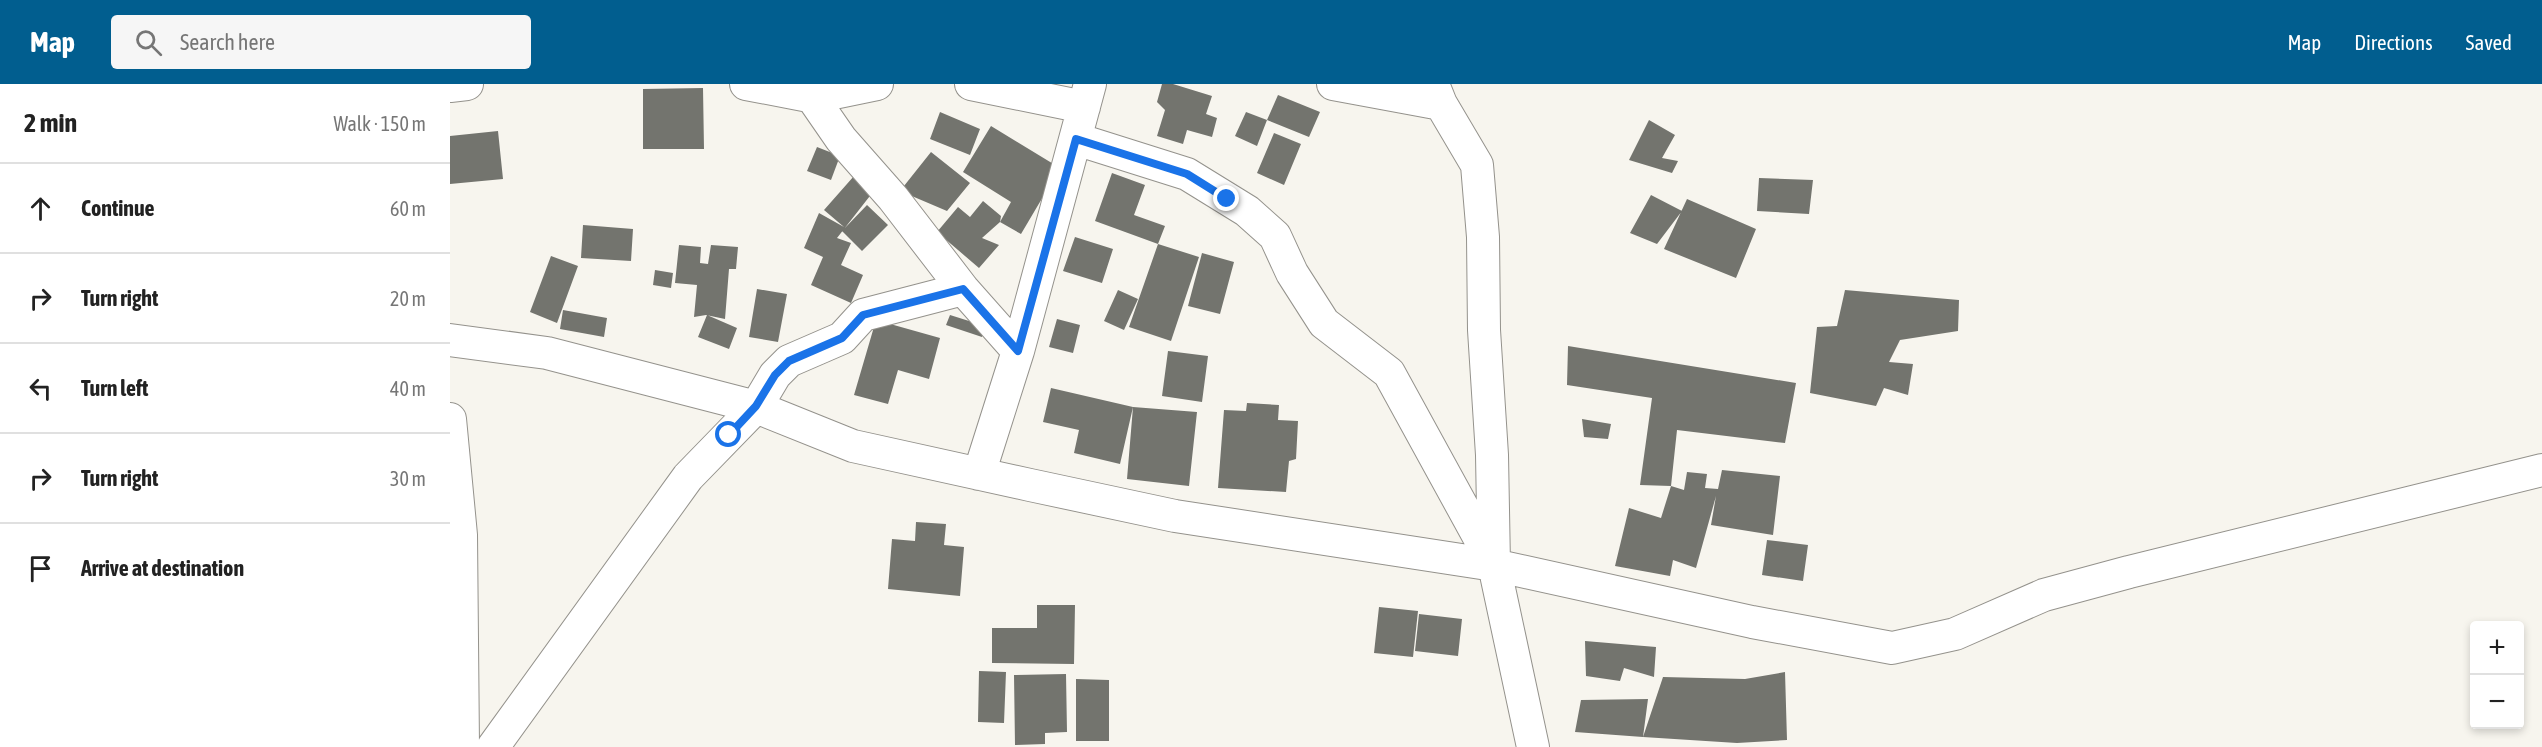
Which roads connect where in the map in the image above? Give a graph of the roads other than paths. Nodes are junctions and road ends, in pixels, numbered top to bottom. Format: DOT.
graph roads {
  1 [pos="466,84"];
  2 [pos="746,84"];
  3 [pos="877,84"];
  4 [pos="971,84"];
  5 [pos="1333,84"];
  6 [pos="450,86"];
  7 [pos="808,91"];
  8 [pos="1437,94"];
  9 [pos="1087,96"];
  10 [pos="1076,139"];
  11 [pos="963,289"];
  12 [pos="450,340"];
  13 [pos="1018,351"];
  14 [pos="756,406"];
  15 [pos="450,418"];
  16 [pos="2542,470"];
  17 [pos="979,474"];
  18 [pos="1494,566"];
  19 [pos="463,747"];
  20 [pos="493,747"];
  21 [pos="1533,747"];
  1 -- 6 [label="street"];
  2 -- 7 [label="street"];
  3 -- 7 [label="street"];
  4 -- 9 [label="street"];
  5 -- 8 [label="street"];
  7 -- 11 [label="street"];
  8 -- 18 [label="street"];
  9 -- 10 [label="street"];
  10 -- 13 [label="street"];
  10 -- 18 [label="street"];
  11 -- 13 [label="street"];
  11 -- 14 [label="street"];
  12 -- 14 [label="street"];
  13 -- 17 [label="street"];
  14 -- 17 [label="street"];
  14 -- 20 [label="street"];
  15 -- 19 [label="street"];
  16 -- 18 [label="street"];
  17 -- 18 [label="street"];
  18 -- 21 [label="street"];
}
